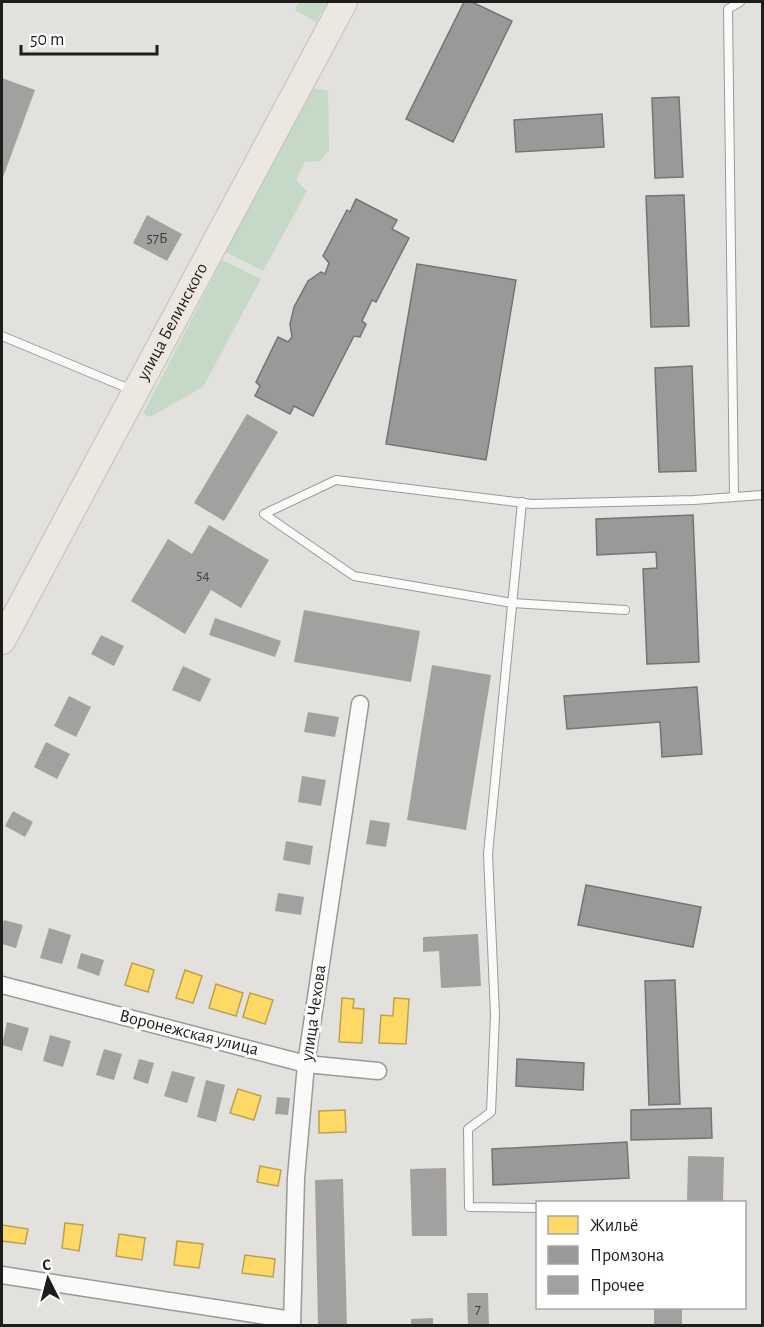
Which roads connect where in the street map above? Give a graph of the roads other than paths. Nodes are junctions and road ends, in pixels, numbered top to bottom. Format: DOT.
graph roads {
  1 [pos="344,2"];
  2 [pos="740,2"];
  3 [pos="2,336"];
  4 [pos="135,392"];
  5 [pos="762,495"];
  6 [pos="734,497"];
  7 [pos="522,502"];
  8 [pos="512,603"];
  9 [pos="625,610"];
  10 [pos="2,641"];
  11 [pos="360,704"];
  12 [pos="2,985"];
  13 [pos="306,1064"];
  14 [pos="378,1071"];
  15 [pos="536,1208"];
  16 [pos="2,1275"];
  17 [pos="292,1323"];
  1 -- 4 [label="main road, улица Белинского"];
  2 -- 6 [label="lane"];
  3 -- 4 [label="lane"];
  4 -- 10 [label="main road, улица Белинского"];
  5 -- 6 [label="lane"];
  6 -- 7 [label="lane"];
  7 -- 8 [label="lane"];
  7 -- 8 [label="lane"];
  8 -- 9 [label="lane"];
  8 -- 15 [label="lane"];
  11 -- 13 [label="street, улица Чехова"];
  12 -- 13 [label="street, Воронежская улица"];
  13 -- 14 [label="street, Воронежская улица"];
  13 -- 17 [label="street, улица Чехова"];
  16 -- 17 [label="street"];
}
